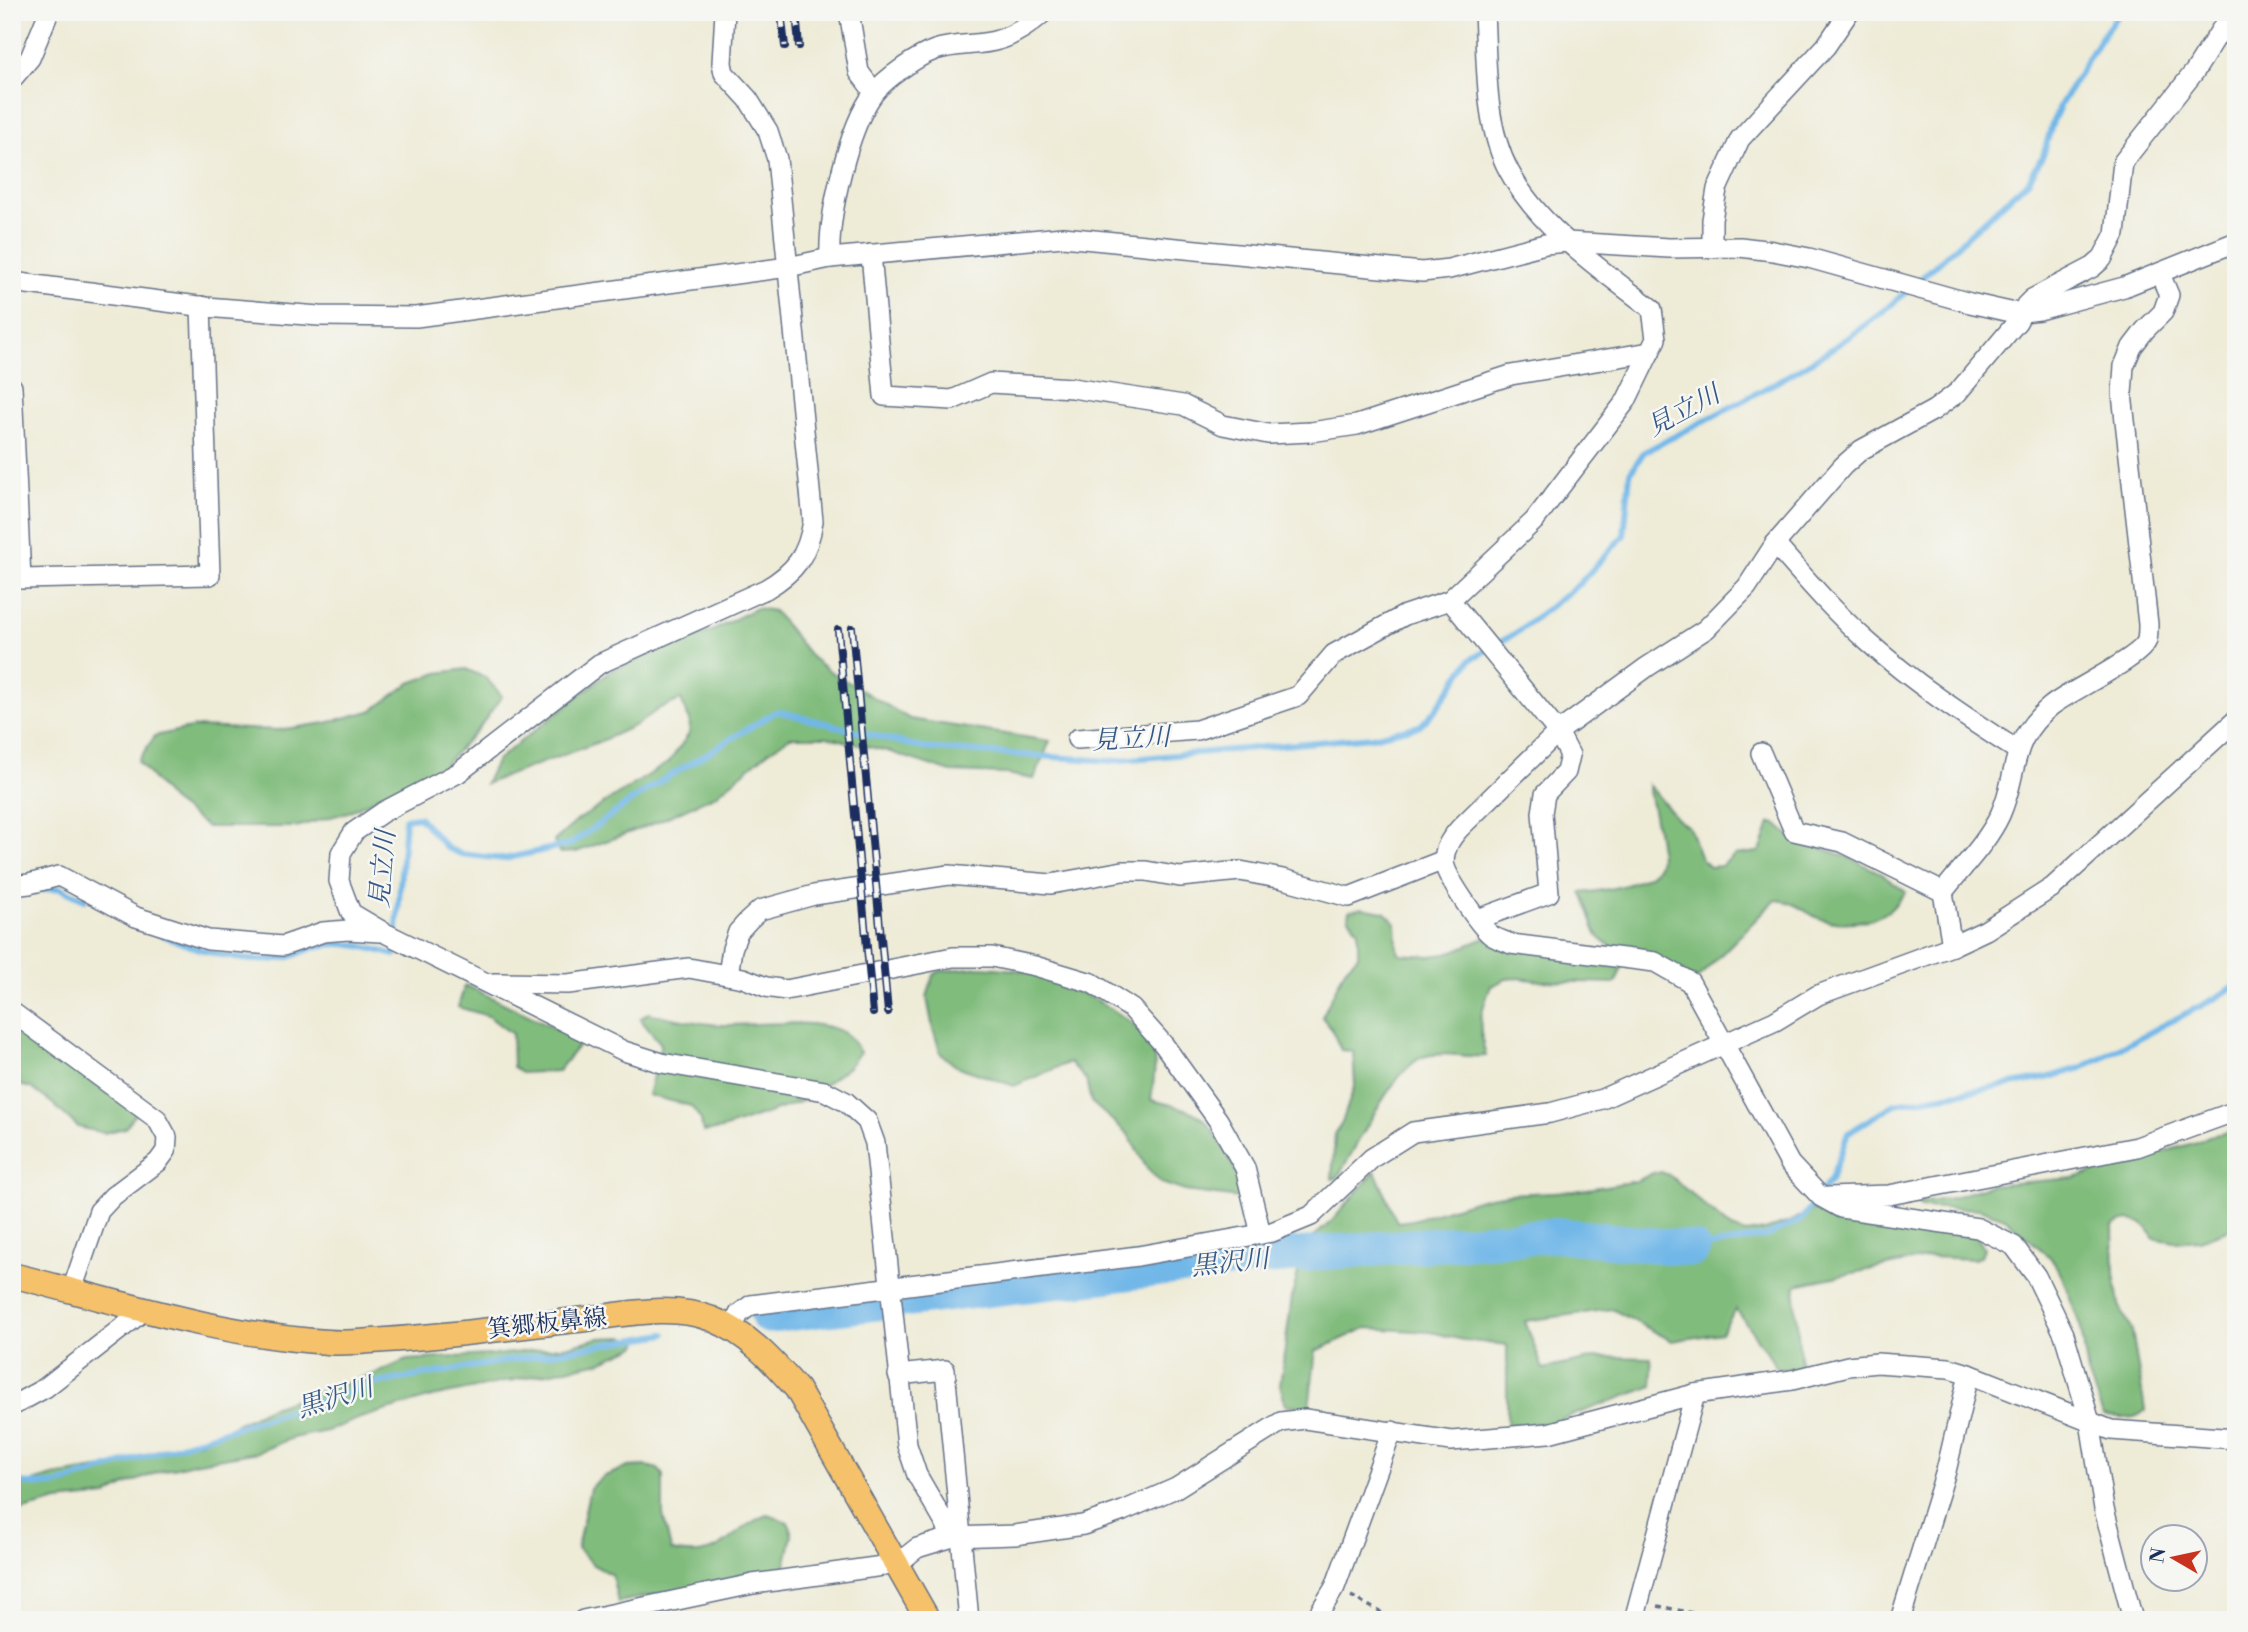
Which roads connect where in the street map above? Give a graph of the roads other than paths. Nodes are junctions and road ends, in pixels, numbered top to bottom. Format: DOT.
graph roads {
  1 [pos="49,12"];
  2 [pos="725,12"];
  3 [pos="849,12"];
  4 [pos="1044,12"];
  5 [pos="1484,12"];
  6 [pos="1849,12"];
  7 [pos="2232,12"];
  8 [pos="12,79"];
  9 [pos="874,92"];
  10 [pos="1567,242"];
  11 [pos="2236,242"];
  12 [pos="1712,248"];
  13 [pos="871,254"];
  14 [pos="830,258"];
  15 [pos="788,267"];
  16 [pos="2160,274"];
  17 [pos="12,282"];
  18 [pos="201,306"];
  19 [pos="2023,312"];
  20 [pos="1650,352"];
  21 [pos="12,387"];
  22 [pos="1775,544"];
  23 [pos="1450,600"];
  24 [pos="2236,720"];
  25 [pos="1558,732"];
  26 [pos="1077,739"];
  27 [pos="2017,750"];
  28 [pos="1761,753"];
  29 [pos="1444,860"];
  30 [pos="12,886"];
  31 [pos="1943,892"];
  32 [pos="1478,919"];
  33 [pos="383,932"];
  34 [pos="1952,946"];
  35 [pos="728,975"];
  36 [pos="485,982"];
  37 [pos="12,1012"];
  38 [pos="1723,1045"];
  39 [pos="2236,1111"];
  40 [pos="1821,1197"];
  41 [pos="1261,1234"];
  42 [pos="12,1275"];
  43 [pos="889,1287"];
  44 [pos="72,1290"];
  45 [pos="146,1309"];
  46 [pos="732,1329"];
  47 [pos="1969,1374"];
  48 [pos="898,1375"];
  49 [pos="1695,1394"];
  50 [pos="12,1406"];
  51 [pos="2090,1422"];
  52 [pos="1392,1431"];
  53 [pos="2236,1439"];
  54 [pos="957,1537"];
  55 [pos="897,1564"];
  56 [pos="1637,1611"];
  57 [pos="583,1620"];
  58 [pos="928,1620"];
  59 [pos="969,1620"];
  60 [pos="1315,1620"];
  61 [pos="1900,1620"];
  62 [pos="2133,1620"];
  1 -- 8 [label="street"];
  2 -- 15 [label="street"];
  3 -- 9 [label="street"];
  4 -- 9 [label="street"];
  5 -- 10 [label="street"];
  6 -- 12 [label="street"];
  7 -- 19 [label="street"];
  9 -- 14 [label="street"];
  10 -- 12 [label="street"];
  10 -- 13 [label="street"];
  10 -- 20 [label="street"];
  11 -- 16 [label="street"];
  12 -- 19 [label="street"];
  13 -- 14 [label="street"];
  13 -- 20 [label="street"];
  14 -- 15 [label="street"];
  15 -- 18 [label="street"];
  15 -- 33 [label="street"];
  16 -- 19 [label="street"];
  16 -- 27 [label="street"];
  17 -- 18 [label="street"];
  18 -- 21 [label="street"];
  19 -- 22 [label="street"];
  20 -- 23 [label="street"];
  22 -- 25 [label="street"];
  22 -- 27 [label="street"];
  23 -- 25 [label="street"];
  23 -- 26 [label="street"];
  24 -- 34 [label="street"];
  25 -- 29 [label="street"];
  25 -- 32 [label="street"];
  27 -- 31 [label="street"];
  28 -- 31 [label="street"];
  29 -- 32 [label="street"];
  29 -- 35 [label="street"];
  30 -- 33 [label="street"];
  31 -- 34 [label="street"];
  32 -- 38 [label="street"];
  33 -- 36 [label="street"];
  34 -- 38 [label="street"];
  35 -- 36 [label="street"];
  35 -- 41 [label="street"];
  36 -- 43 [label="street"];
  37 -- 44 [label="street"];
  38 -- 40 [label="street"];
  38 -- 41 [label="street"];
  39 -- 40 [label="street"];
  40 -- 51 [label="street"];
  41 -- 43 [label="street"];
  42 -- 44 [label="main road, 箕郷板鼻線"];
  43 -- 46 [label="street"];
  43 -- 48 [label="street"];
  44 -- 45 [label="main road, 箕郷板鼻線"];
  45 -- 46 [label="main road, 箕郷板鼻線"];
  45 -- 50 [label="street"];
  46 -- 55 [label="main road, 箕郷板鼻線"];
  47 -- 49 [label="street"];
  47 -- 51 [label="street"];
  47 -- 61 [label="street"];
  48 -- 54 [label="street"];
  48 -- 54 [label="street"];
  49 -- 52 [label="street"];
  49 -- 56 [label="street"];
  51 -- 53 [label="street"];
  51 -- 62 [label="street"];
  52 -- 54 [label="street"];
  52 -- 60 [label="street"];
  54 -- 55 [label="street"];
  54 -- 59 [label="street"];
  55 -- 57 [label="street"];
  55 -- 58 [label="main road, 箕郷板鼻線"];
}
